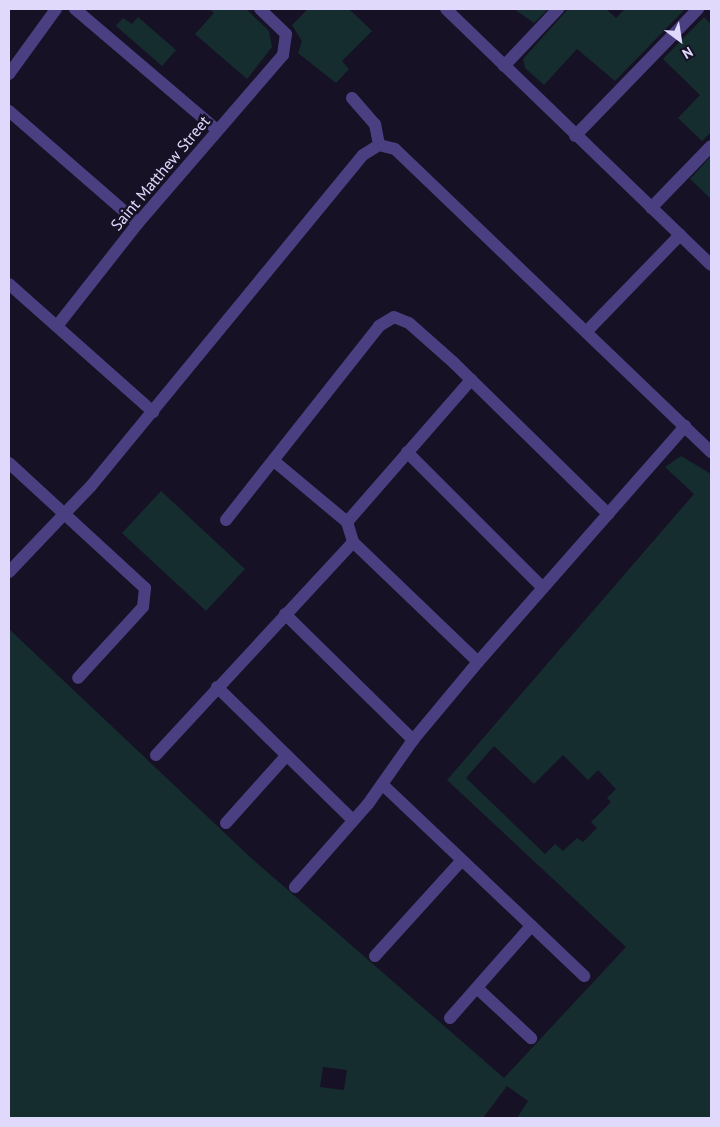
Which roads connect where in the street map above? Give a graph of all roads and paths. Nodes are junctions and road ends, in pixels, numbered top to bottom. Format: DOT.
graph roads {
  1 [pos="56,9"];
  2 [pos="75,9"];
  3 [pos="260,9"];
  4 [pos="446,9"];
  5 [pos="558,9"];
  6 [pos="698,9"];
  7 [pos="504,66"];
  8 [pos="9,74"];
  9 [pos="352,98"];
  10 [pos="9,111"];
  11 [pos="217,130"];
  12 [pos="575,136"];
  13 [pos="380,145"];
  14 [pos="711,146"];
  15 [pos="651,208"];
  16 [pos="138,223"];
  17 [pos="680,235"];
  18 [pos="711,265"];
  19 [pos="9,284"];
  20 [pos="56,326"];
  21 [pos="587,331"];
  22 [pos="471,380"];
  23 [pos="153,412"];
  24 [pos="685,426"];
  25 [pos="407,452"];
  26 [pos="711,452"];
  27 [pos="274,462"];
  28 [pos="9,463"];
  29 [pos="64,512"];
  30 [pos="608,514"];
  31 [pos="226,520"];
  32 [pos="347,522"];
  33 [pos="353,542"];
  34 [pos="9,572"];
  35 [pos="543,588"];
  36 [pos="285,614"];
  37 [pos="478,662"];
  38 [pos="78,678"];
  39 [pos="218,687"];
  40 [pos="413,740"];
  41 [pos="156,755"];
  42 [pos="287,755"];
  43 [pos="382,784"];
  44 [pos="353,820"];
  45 [pos="226,823"];
  46 [pos="461,861"];
  47 [pos="295,887"];
  48 [pos="531,926"];
  49 [pos="375,956"];
  50 [pos="584,976"];
  51 [pos="477,988"];
  52 [pos="450,1018"];
  53 [pos="531,1038"];
  1 -- 8 [label="street"];
  2 -- 11 [label="street"];
  3 -- 11 [label="street, Saint Matthew Street"];
  4 -- 7 [label="street"];
  5 -- 7 [label="street"];
  6 -- 12 [label="street"];
  7 -- 12 [label="street"];
  9 -- 13 [label="street"];
  10 -- 16 [label="street"];
  11 -- 16 [label="street, Saint Matthew Street"];
  12 -- 15 [label="street"];
  13 -- 21 [label="street"];
  13 -- 23 [label="street"];
  14 -- 15 [label="street"];
  15 -- 17 [label="street"];
  16 -- 20 [label="street, Saint Matthew Street"];
  17 -- 18 [label="street"];
  17 -- 21 [label="street"];
  19 -- 20 [label="street"];
  20 -- 23 [label="street"];
  21 -- 24 [label="street"];
  22 -- 25 [label="street"];
  22 -- 27 [label="street"];
  22 -- 30 [label="street"];
  23 -- 29 [label="street"];
  24 -- 26 [label="street"];
  24 -- 30 [label="street"];
  25 -- 32 [label="street"];
  25 -- 35 [label="street"];
  27 -- 31 [label="street"];
  27 -- 32 [label="street"];
  28 -- 29 [label="street"];
  29 -- 34 [label="street"];
  29 -- 38 [label="street"];
  30 -- 35 [label="street"];
  32 -- 33 [label="street"];
  33 -- 36 [label="street"];
  33 -- 37 [label="street"];
  35 -- 37 [label="street"];
  36 -- 39 [label="street"];
  36 -- 40 [label="street"];
  37 -- 40 [label="street"];
  39 -- 41 [label="street"];
  39 -- 42 [label="street"];
  40 -- 43 [label="street"];
  42 -- 44 [label="street"];
  42 -- 45 [label="street"];
  43 -- 44 [label="street"];
  43 -- 46 [label="street"];
  44 -- 47 [label="street"];
  46 -- 48 [label="street"];
  46 -- 49 [label="street"];
  48 -- 50 [label="street"];
  48 -- 51 [label="street"];
  51 -- 52 [label="street"];
  51 -- 53 [label="street"];
}
